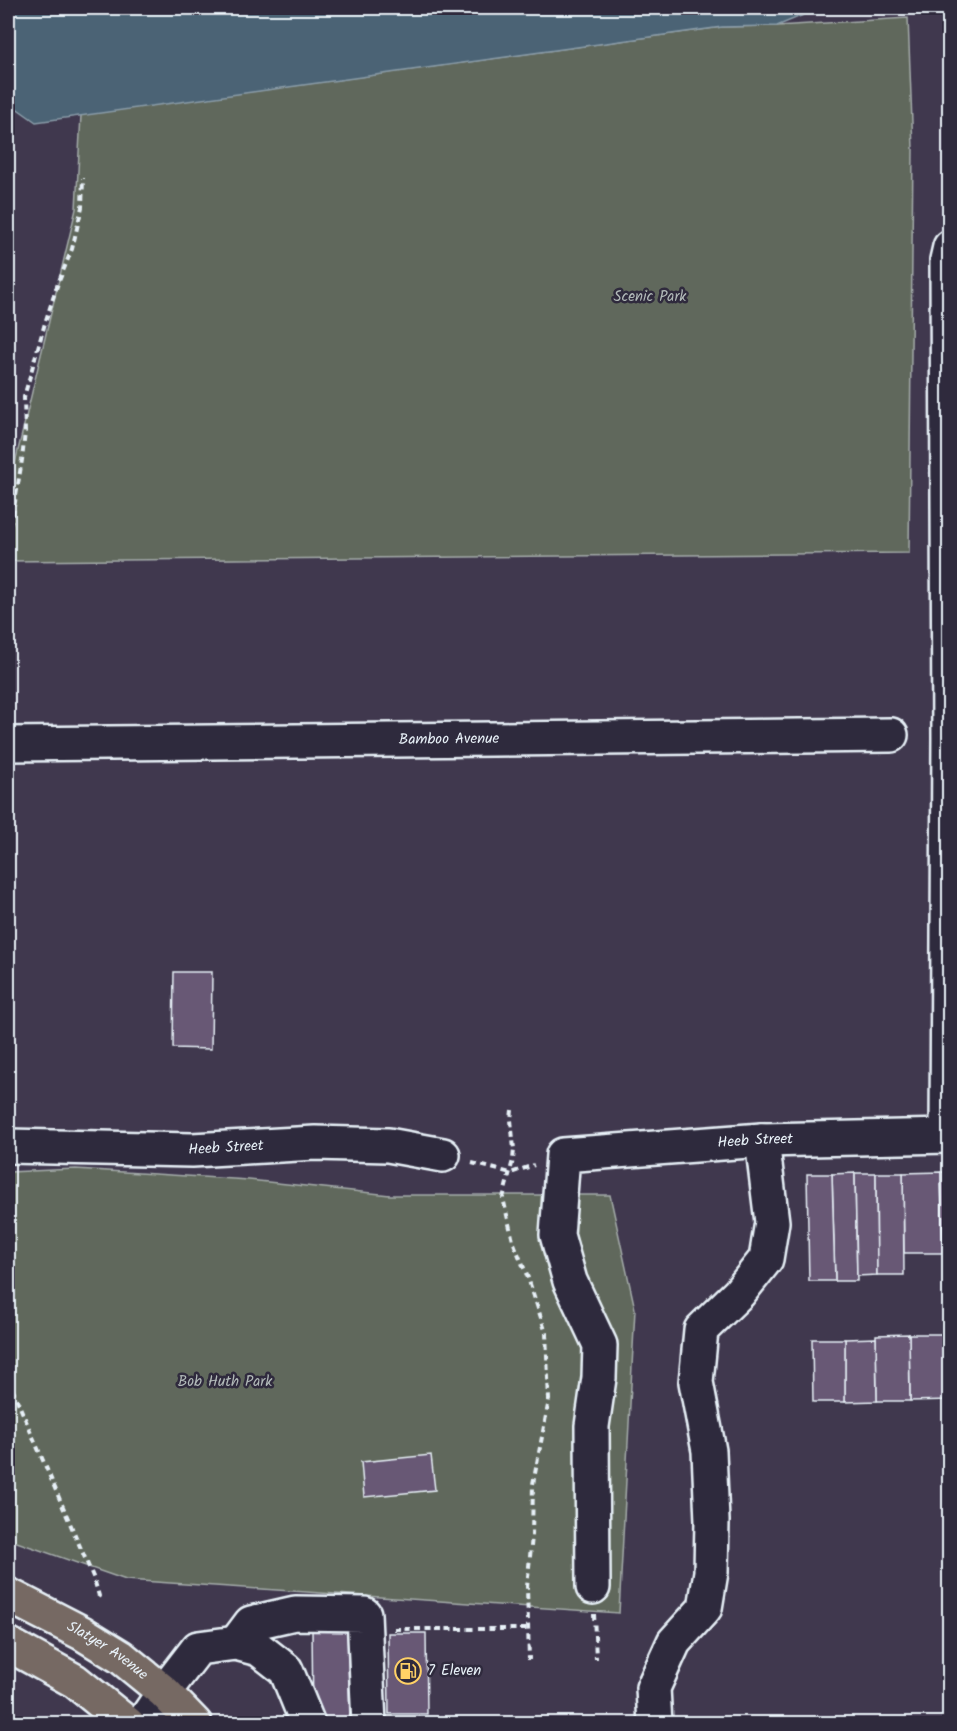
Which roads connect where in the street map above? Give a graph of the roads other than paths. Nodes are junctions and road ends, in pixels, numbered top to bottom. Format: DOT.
graph roads {
  1 [pos="950,247"];
  2 [pos="948,405"];
  3 [pos="891,735"];
  4 [pos="949,737"];
  5 [pos="8,744"];
  6 [pos="948,1136"];
  7 [pos="762,1140"];
  8 [pos="8,1146"];
  9 [pos="443,1155"];
  10 [pos="593,1587"];
  11 [pos="8,1595"];
  12 [pos="236,1643"];
  13 [pos="8,1644"];
  14 [pos="164,1692"];
  15 [pos="128,1724"];
  16 [pos="142,1724"];
  17 [pos="195,1724"];
  18 [pos="308,1724"];
  19 [pos="369,1724"];
  20 [pos="655,1724"];
  1 -- 2 [label="street"];
  2 -- 4 [label="street"];
  3 -- 5 [label="street, Bamboo Avenue"];
  4 -- 6 [label="street"];
  6 -- 7 [label="street, Heeb Street"];
  7 -- 10 [label="street, Heeb Street"];
  7 -- 20 [label="street"];
  8 -- 9 [label="street, Heeb Street"];
  11 -- 14 [label="main road, Slatyer Avenue"];
  12 -- 14 [label="street"];
  12 -- 18 [label="street"];
  12 -- 19 [label="street"];
  13 -- 15 [label="main road"];
  14 -- 16 [label="street"];
  14 -- 17 [label="main road, Slatyer Avenue"];
}
